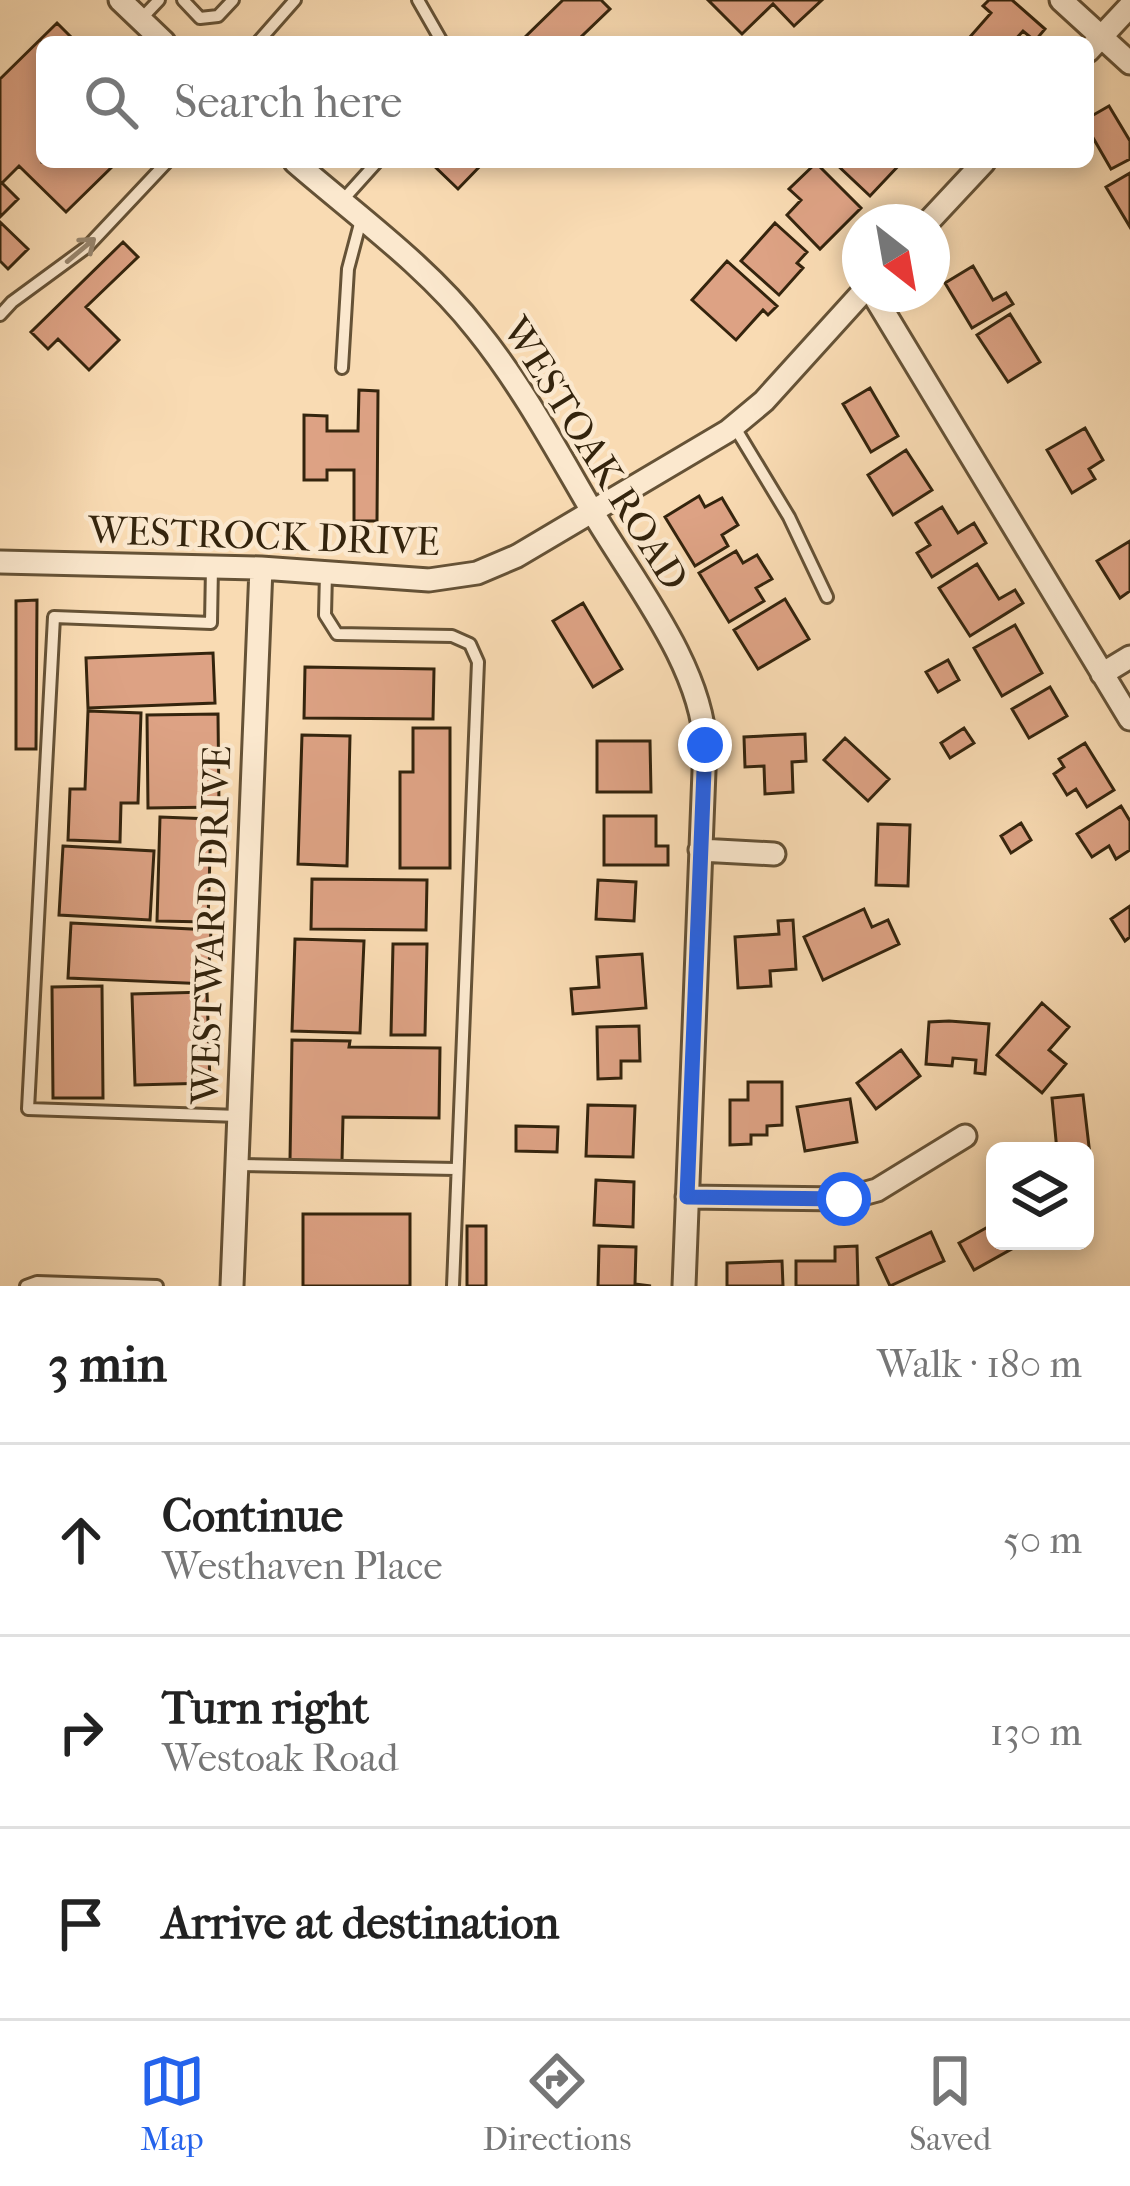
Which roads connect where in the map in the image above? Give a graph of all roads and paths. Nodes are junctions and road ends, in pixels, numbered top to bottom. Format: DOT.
graph roads {
  1 [pos="120,0"];
  2 [pos="159,0"];
  3 [pos="182,0"];
  4 [pos="233,0"];
  5 [pos="295,0"];
  6 [pos="418,0"];
  7 [pos="1061,0"];
  8 [pos="1130,7"];
  9 [pos="140,20"];
  10 [pos="157,36"];
  11 [pos="263,36"];
  12 [pos="439,36"];
  13 [pos="1088,36"];
  14 [pos="1094,44"];
  15 [pos="1130,63"];
  16 [pos="161,168"];
  17 [pos="302,168"];
  18 [pos="371,168"];
  19 [pos="978,168"];
  20 [pos="340,202"];
  21 [pos="945,204"];
  22 [pos="361,220"];
  23 [pos="845,312"];
  24 [pos="884,312"];
  25 [pos="0,315"];
  26 [pos="341,368"];
  27 [pos="734,426"];
  28 [pos="592,510"];
  29 [pos="0,562"];
  30 [pos="212,567"];
  31 [pos="260,568"];
  32 [pos="326,572"];
  33 [pos="827,597"];
  34 [pos="1130,657"];
  35 [pos="1102,674"];
  36 [pos="1130,719"];
  37 [pos="700,850"];
  38 [pos="774,854"];
  39 [pos="239,1116"];
  40 [pos="965,1136"];
  41 [pos="237,1165"];
  42 [pos="456,1169"];
  43 [pos="687,1197"];
  44 [pos="26,1286"];
  45 [pos="157,1286"];
  46 [pos="232,1286"];
  47 [pos="453,1286"];
  48 [pos="684,1286"];
  1 -- 9 [label="street"];
  2 -- 9 [label="lane"];
  3 -- 4 [label="lane"];
  5 -- 11 [label="lane"];
  6 -- 12 [label="lane"];
  7 -- 13 [label="street"];
  8 -- 14 [label="street"];
  9 -- 10 [label="street"];
  14 -- 15 [label="street"];
  25 -- 16 [label="lane, one-way"];
  17 -- 20 [label="street, WESTOAK ROAD"];
  18 -- 20 [label="lane"];
  19 -- 21 [label="street"];
  20 -- 22 [label="street, WESTOAK ROAD"];
  22 -- 26 [label="lane"];
  22 -- 28 [label="street, WESTOAK ROAD"];
  23 -- 27 [label="street, WESTROCK DRIVE"];
  24 -- 35 [label="street"];
  27 -- 28 [label="street, WESTROCK DRIVE"];
  27 -- 33 [label="lane"];
  28 -- 32 [label="street, WESTROCK DRIVE"];
  28 -- 37 [label="street, WESTOAK ROAD"];
  29 -- 30 [label="street, WESTROCK DRIVE"];
  30 -- 31 [label="street, WESTROCK DRIVE"];
  30 -- 39 [label="lane"];
  31 -- 32 [label="street, WESTROCK DRIVE"];
  31 -- 39 [label="street, WESTWARD DRIVE"];
  32 -- 42 [label="lane"];
  34 -- 35 [label="street"];
  35 -- 36 [label="street"];
  37 -- 38 [label="street"];
  37 -- 43 [label="street, WESTOAK ROAD"];
  39 -- 41 [label="street, WESTWARD DRIVE"];
  40 -- 43 [label="street"];
  41 -- 42 [label="lane"];
  41 -- 46 [label="street, WESTWARD DRIVE"];
  42 -- 47 [label="lane"];
  43 -- 48 [label="street, WESTOAK ROAD"];
  44 -- 45 [label="lane"];
}
